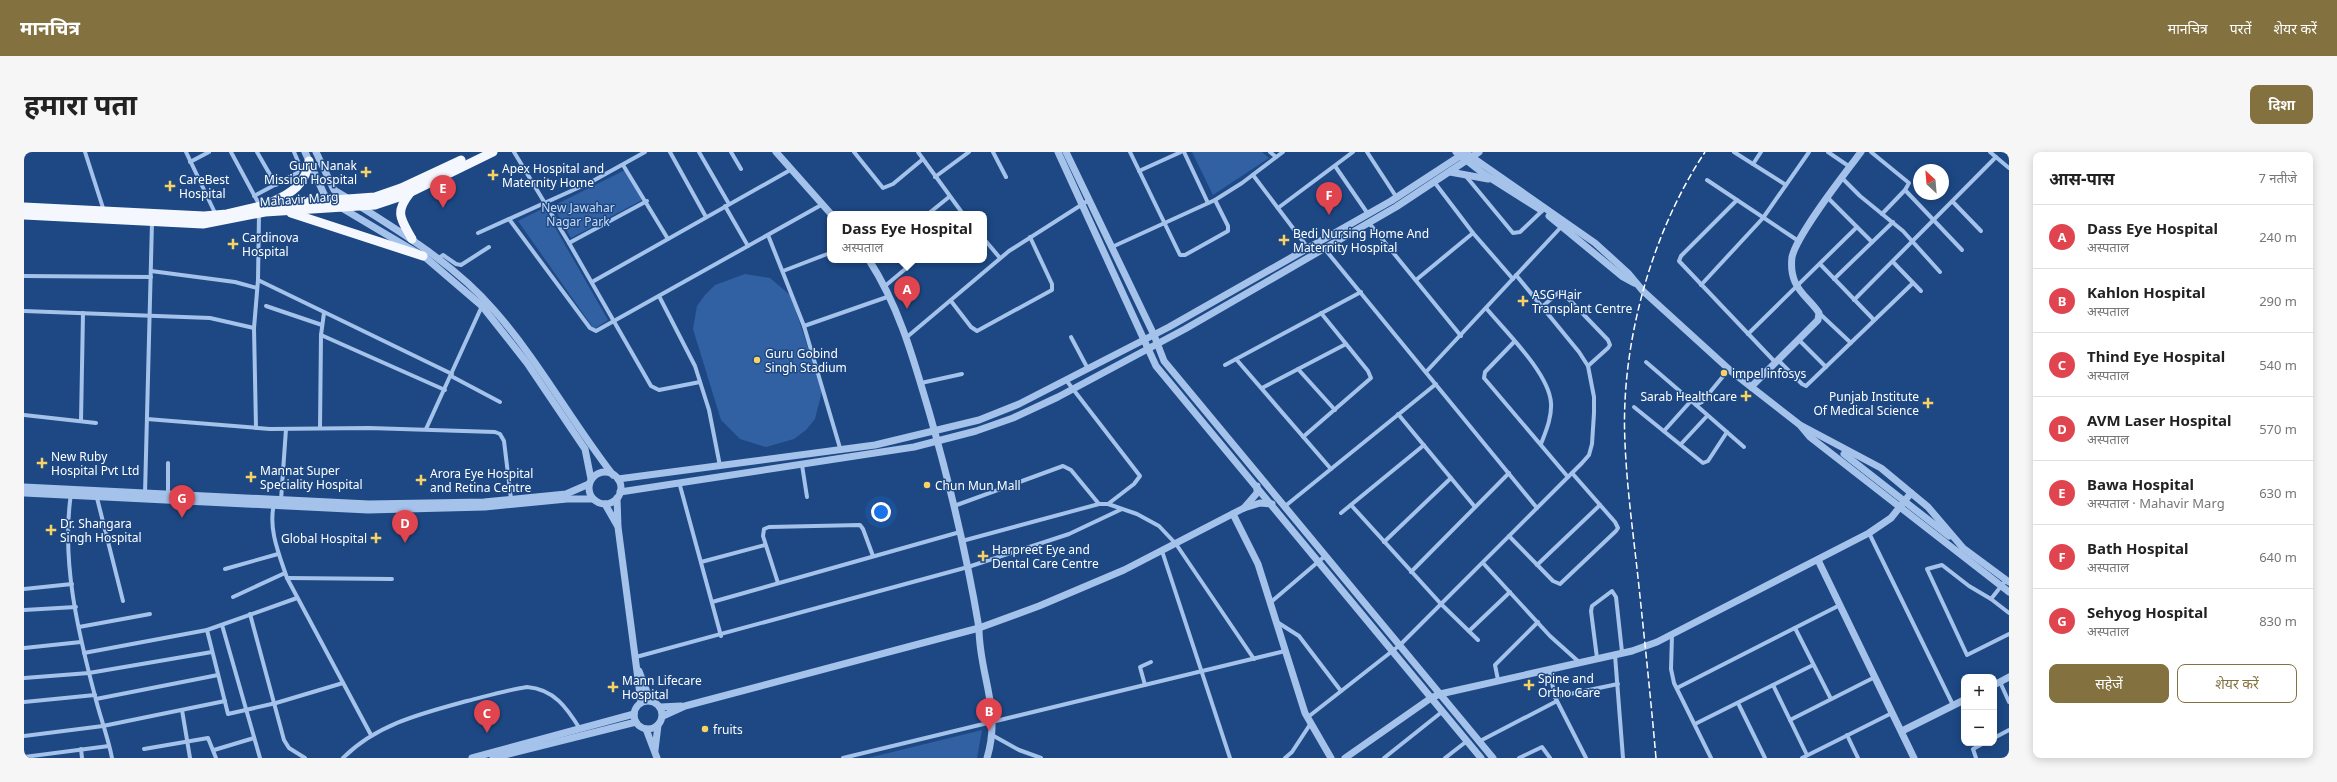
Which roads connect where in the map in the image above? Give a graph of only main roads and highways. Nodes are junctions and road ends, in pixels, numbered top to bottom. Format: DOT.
graph roads {
  1 [pos="480,152"];
  2 [pos="493,152"];
  3 [pos="309,161"];
  4 [pos="410,192"];
  5 [pos="24,208"];
  6 [pos="261,208"];
  7 [pos="285,210"];
  8 [pos="24,215"];
  9 [pos="412,239"];
  10 [pos="423,256"];
  1 -- 6 [label="highway, Mahavir Marg"];
  2 -- 4 [label="highway, Mahavir Marg"];
  3 -- 6 [label="highway"];
  4 -- 7 [label="highway, Mahavir Marg"];
  4 -- 9 [label="highway"];
  5 -- 6 [label="highway, Mahavir Marg"];
  6 -- 7 [label="highway, Mahavir Marg"];
  6 -- 8 [label="highway, Mahavir Marg"];
  7 -- 10 [label="highway"];
}
